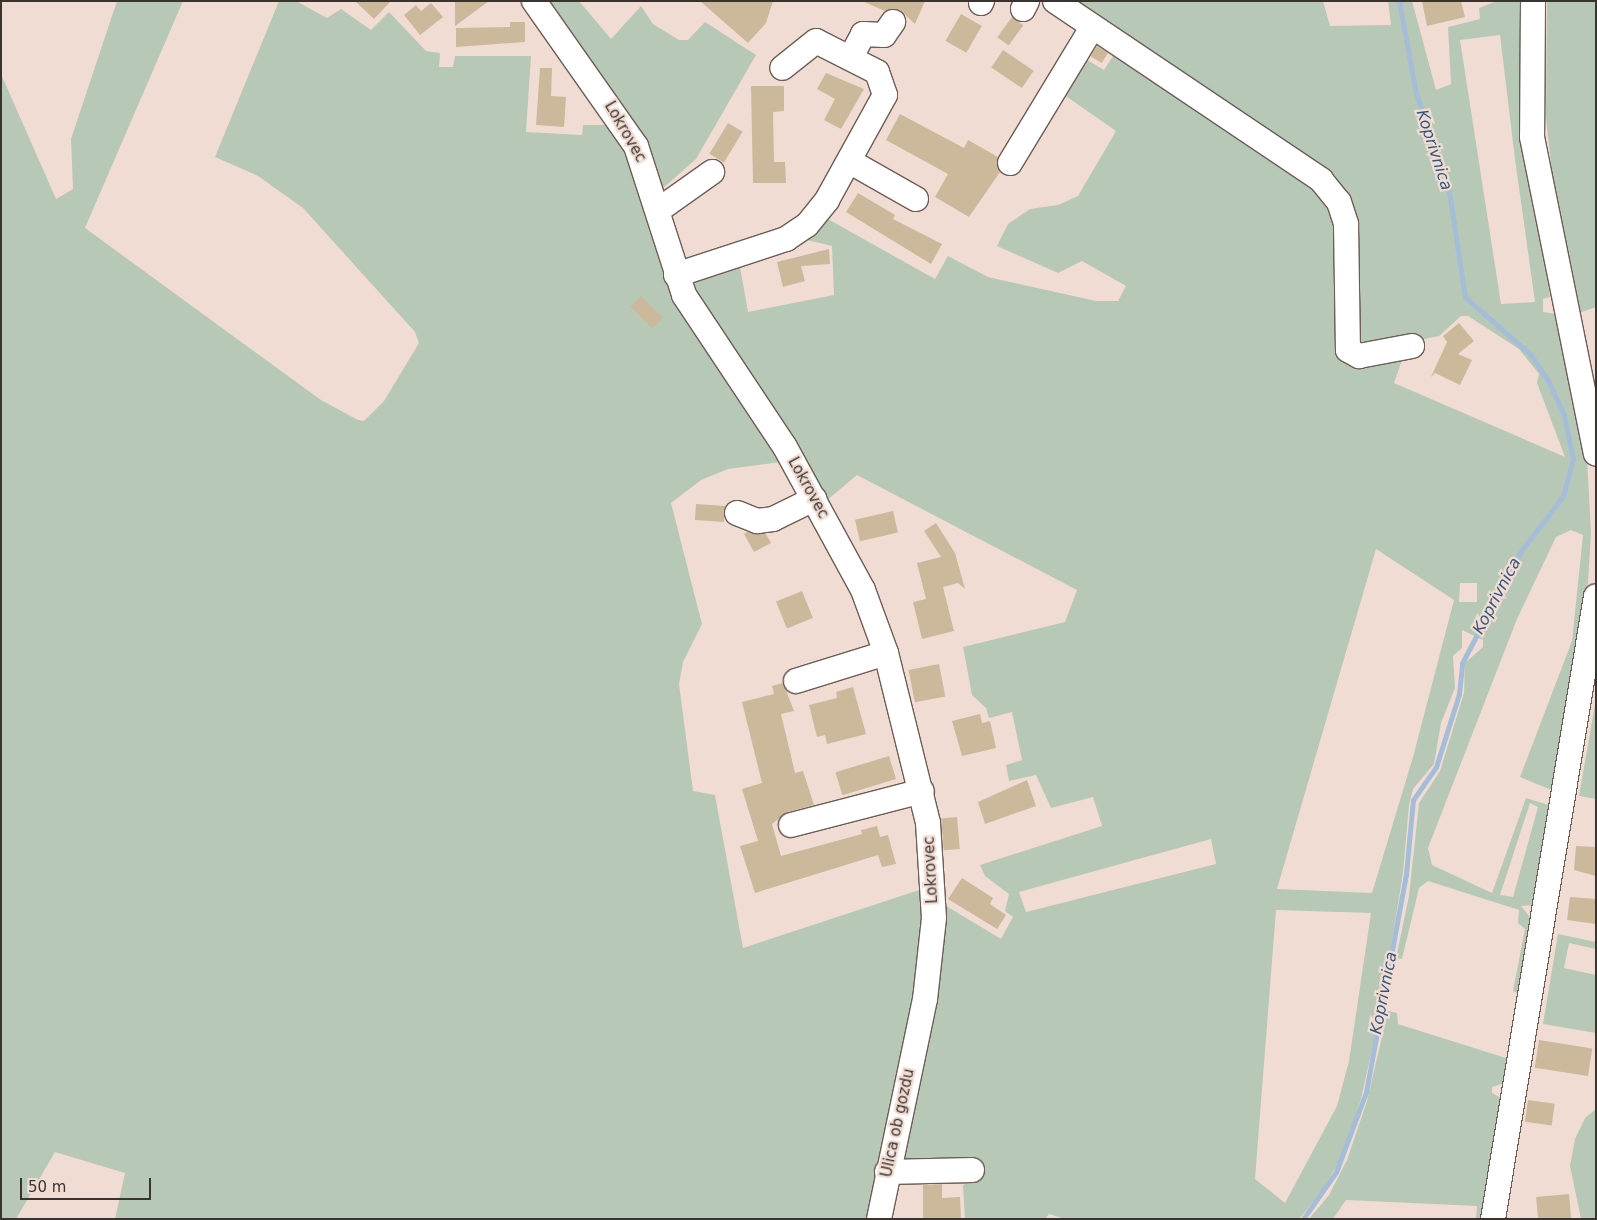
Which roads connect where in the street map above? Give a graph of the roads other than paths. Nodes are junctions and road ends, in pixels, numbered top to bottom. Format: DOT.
graph roads {
  1 [pos="534,1"];
  2 [pos="1055,1"];
  3 [pos="1533,1"];
  4 [pos="893,22"];
  5 [pos="1091,29"];
  6 [pos="851,57"];
  7 [pos="782,68"];
  8 [pos="849,160"];
  9 [pos="1010,163"];
  10 [pos="712,172"];
  11 [pos="916,199"];
  12 [pos="660,209"];
  13 [pos="676,275"];
  14 [pos="1412,346"];
  15 [pos="1596,454"];
  16 [pos="814,499"];
  17 [pos="737,513"];
  18 [pos="1596,596"];
  19 [pos="886,653"];
  20 [pos="796,681"];
  21 [pos="922,790"];
  22 [pos="791,825"];
  23 [pos="919,1028"];
  24 [pos="972,1170"];
  25 [pos="887,1172"];
  26 [pos="879,1219"];
  27 [pos="1494,1219"];
  1 -- 12 [label="street, Lokrovec"];
  2 -- 5 [label="street"];
  3 -- 15 [label="street"];
  4 -- 6 [label="street"];
  5 -- 9 [label="street"];
  5 -- 14 [label="street"];
  6 -- 7 [label="street"];
  6 -- 8 [label="street"];
  8 -- 11 [label="street"];
  8 -- 13 [label="street"];
  10 -- 12 [label="street"];
  12 -- 13 [label="street, Lokrovec"];
  13 -- 16 [label="street, Lokrovec"];
  16 -- 17 [label="street"];
  16 -- 19 [label="street, Lokrovec"];
  18 -- 27 [label="street"];
  19 -- 20 [label="street"];
  19 -- 21 [label="street, Lokrovec"];
  21 -- 22 [label="street"];
  21 -- 23 [label="street, Lokrovec"];
  23 -- 25 [label="street, Ulica ob gozdu"];
  24 -- 25 [label="street"];
  25 -- 26 [label="street, Ulica ob gozdu"];
}
